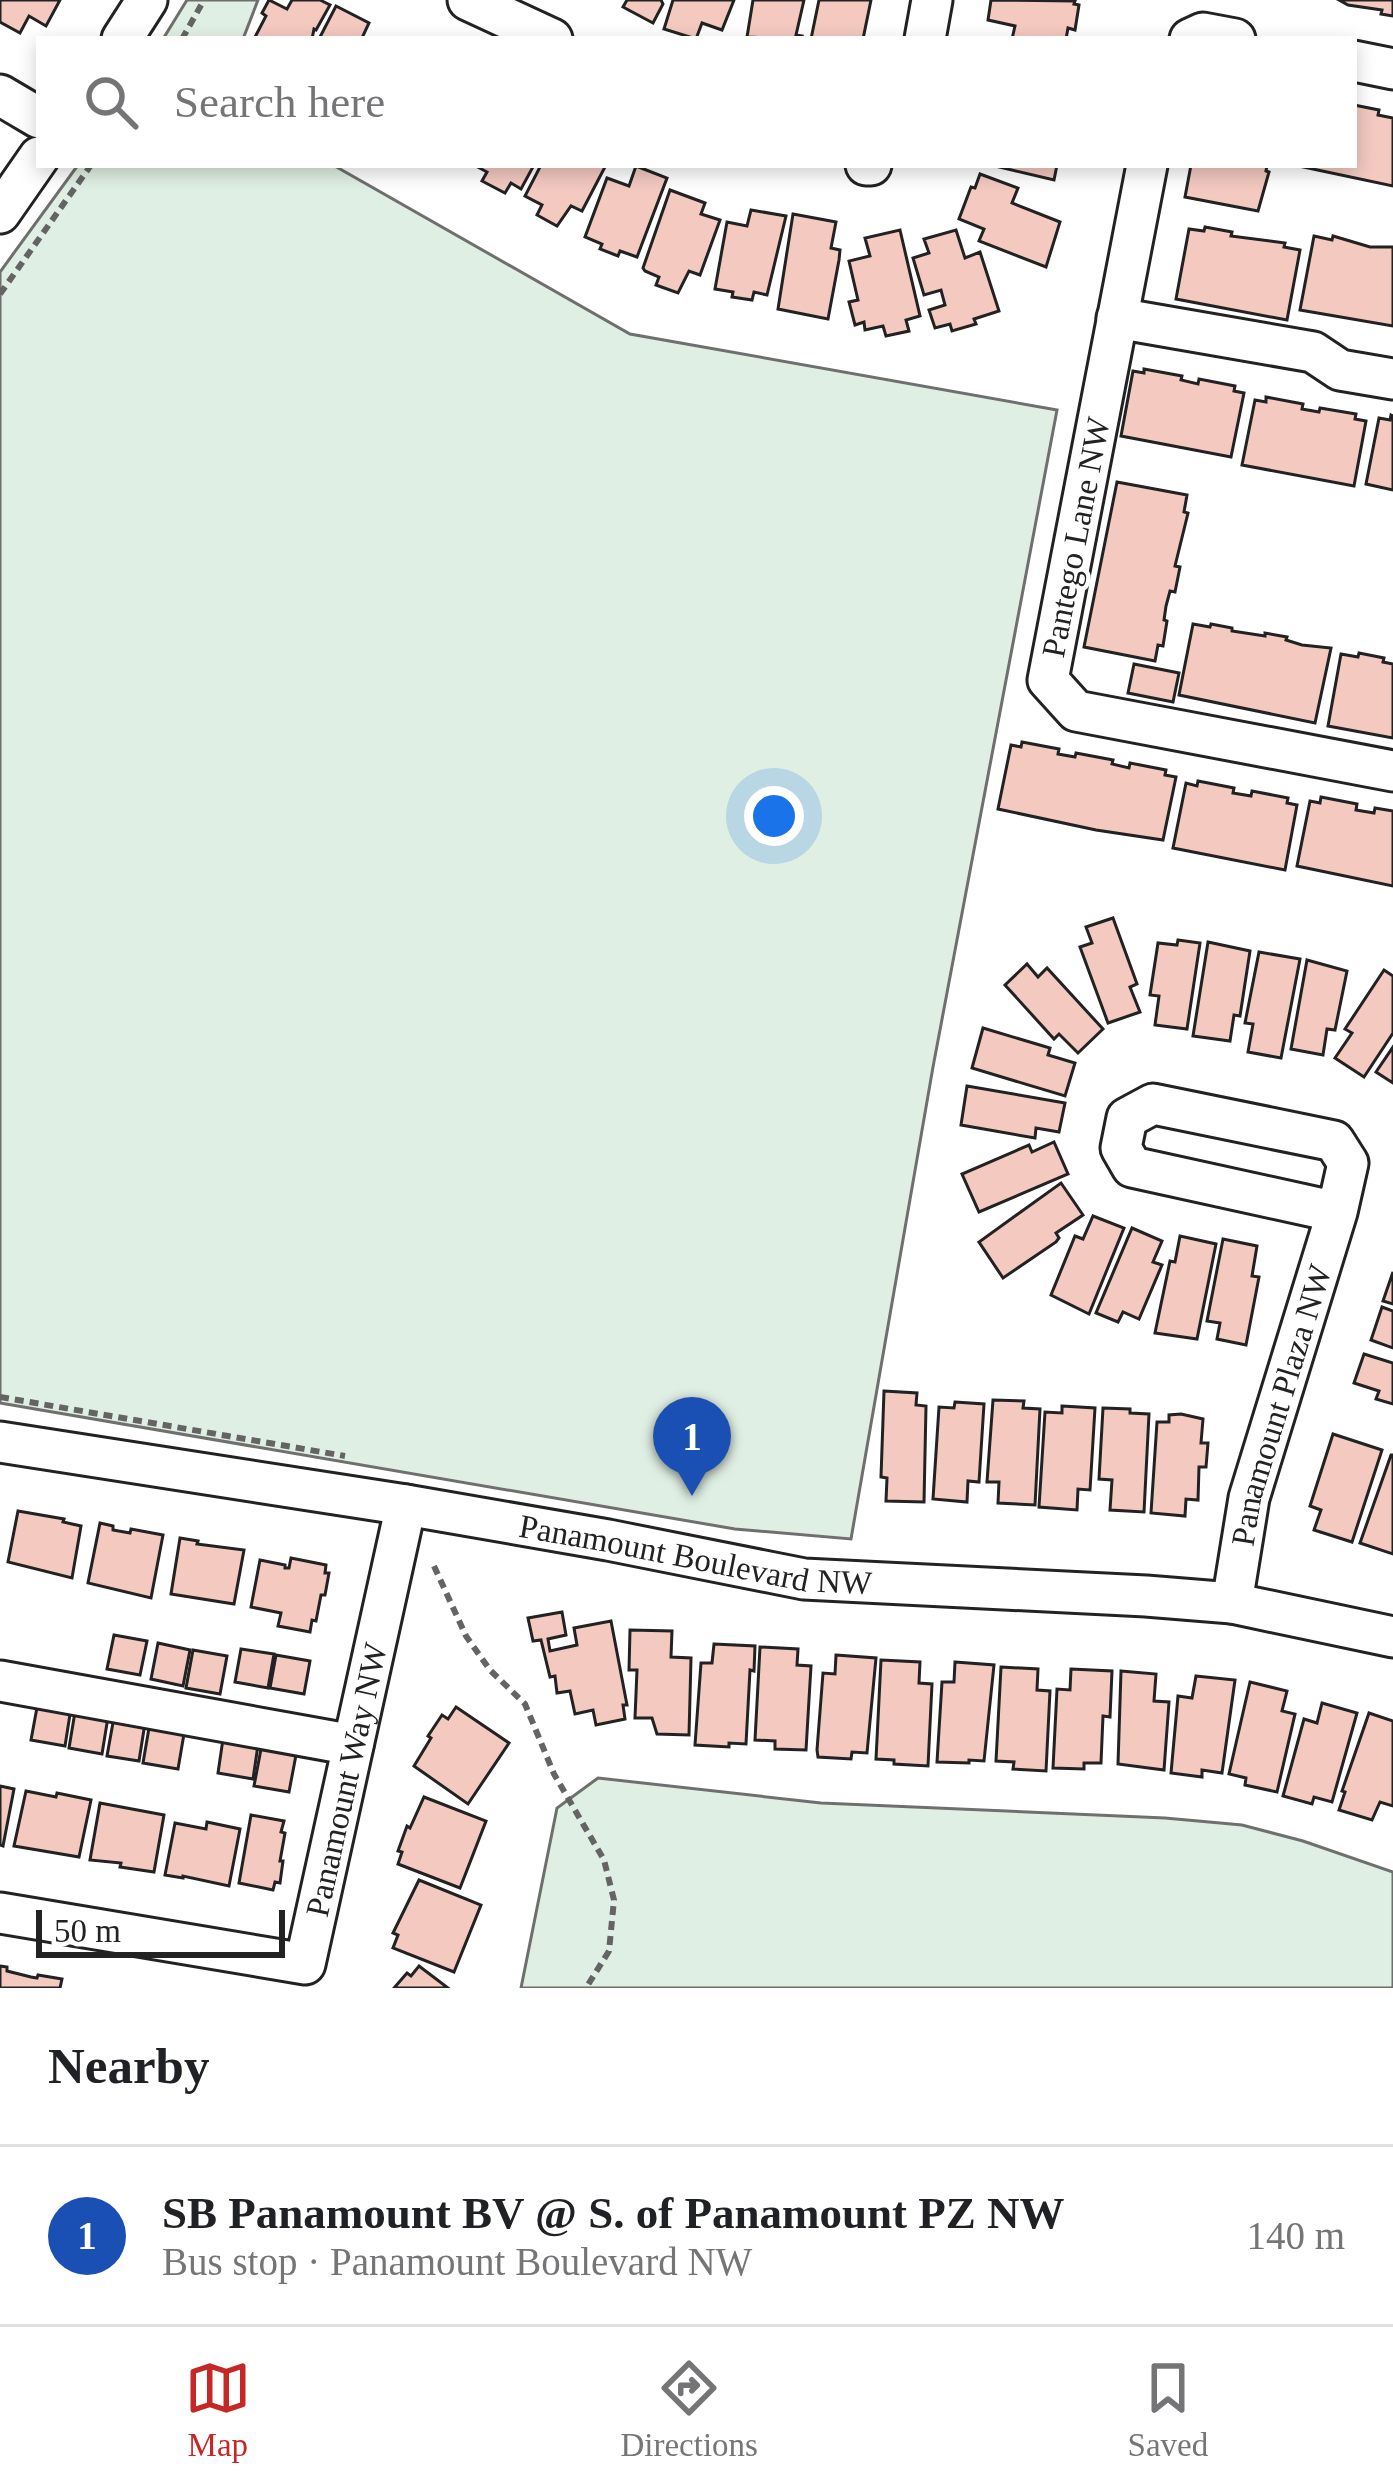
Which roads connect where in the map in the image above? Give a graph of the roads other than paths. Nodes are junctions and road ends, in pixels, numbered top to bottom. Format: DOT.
graph roads {
  1 [pos="147,0"];
  2 [pos="468,0"];
  3 [pos="932,0"];
  4 [pos="546,23"];
  5 [pos="124,36"];
  6 [pos="926,36"];
  7 [pos="1357,62"];
  8 [pos="1393,69"];
  9 [pos="0,94"];
  10 [pos="36,116"];
  11 [pos="36,161"];
  12 [pos="1146,168"];
  13 [pos="0,213"];
  14 [pos="1117,318"];
  15 [pos="1313,352"];
  16 [pos="1393,352"];
  17 [pos="1393,379"];
  18 [pos="1393,771"];
  19 [pos="1337,1212"];
  20 [pos="0,1442"];
  21 [pos="406,1504"];
  22 [pos="1232,1603"];
  23 [pos="1393,1637"];
  24 [pos="0,1681"];
  25 [pos="353,1745"];
  26 [pos="0,1913"];
  27 [pos="310,1976"];
  1 -- 5 [label="street"];
  2 -- 4 [label="street"];
  3 -- 6 [label="street"];
  7 -- 8 [label="street"];
  9 -- 10 [label="street"];
  11 -- 13 [label="street"];
  12 -- 14 [label="street, Pantego Lane NW"];
  14 -- 15 [label="street"];
  14 -- 18 [label="street, Pantego Lane NW"];
  15 -- 16 [label="street"];
  15 -- 17 [label="street"];
  19 -- 19 [label="street, Panamount Plaza NW"];
  19 -- 22 [label="street, Panamount Plaza NW"];
  20 -- 21 [label="street, Panamount Boulevard NW"];
  21 -- 22 [label="street, Panamount Boulevard NW"];
  21 -- 25 [label="street, Panamount Way NW"];
  22 -- 23 [label="street, Panamount Boulevard NW"];
  24 -- 25 [label="street"];
  25 -- 27 [label="street, Panamount Way NW"];
  26 -- 27 [label="street, Panamount Way NW"];
}
